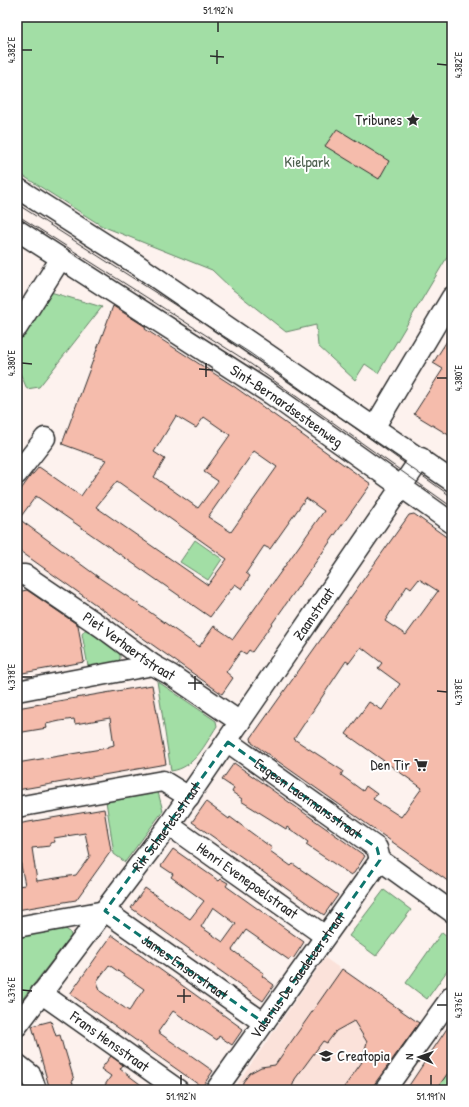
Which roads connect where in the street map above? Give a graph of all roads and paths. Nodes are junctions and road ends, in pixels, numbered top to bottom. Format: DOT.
graph roads {
  1 [pos="17,188"];
  2 [pos="17,230"];
  3 [pos="61,258"];
  4 [pos="452,297"];
  5 [pos="17,328"];
  6 [pos="375,426"];
  7 [pos="45,438"];
  8 [pos="422,458"];
  9 [pos="17,474"];
  10 [pos="452,481"];
  11 [pos="402,488"];
  12 [pos="452,523"];
  13 [pos="17,575"];
  14 [pos="153,665"];
  15 [pos="17,691"];
  16 [pos="240,722"];
  17 [pos="228,742"];
  18 [pos="189,797"];
  19 [pos="17,807"];
  20 [pos="169,825"];
  21 [pos="380,860"];
  22 [pos="105,911"];
  23 [pos="452,912"];
  24 [pos="17,927"];
  25 [pos="325,936"];
  26 [pos="41,992"];
  27 [pos="452,996"];
  28 [pos="264,1023"];
  29 [pos="17,1026"];
  30 [pos="17,1064"];
  31 [pos="36,1090"];
  32 [pos="178,1090"];
  33 [pos="216,1090"];
  34 [pos="385,1090"];
  1 -- 6 [label="street, Sint-Bernardsesteenweg"];
  2 -- 3 [label="street, Sint-Bernardsesteenweg"];
  3 -- 5 [label="street"];
  3 -- 11 [label="street, Sint-Bernardsesteenweg"];
  4 -- 6 [label="street"];
  6 -- 8 [label="street, Sint-Bernardsesteenweg"];
  7 -- 9 [label="street"];
  8 -- 10 [label="street, Sint-Bernardsesteenweg"];
  8 -- 11 [label="street, Zaanstraat"];
  11 -- 12 [label="street, Sint-Bernardsesteenweg"];
  11 -- 16 [label="street, Zaanstraat"];
  13 -- 14 [label="street, Piet Verhaertstraat"];
  14 -- 15 [label="street"];
  14 -- 16 [label="street, Piet Verhaertstraat"];
  16 -- 17 [label="street, Zaanstraat"];
  17 -- 18 [label="street, Rik Schaefelsstraat"];
  17 -- 21 [label="street, Eugeen Laermansstraat"];
  18 -- 19 [label="street"];
  18 -- 20 [label="street, Rik Schaefelsstraat"];
  20 -- 22 [label="street, Rik Schaefelsstraat"];
  20 -- 25 [label="street, Henri Evenepoelstraat"];
  21 -- 23 [label="street"];
  21 -- 25 [label="street, Valerius De Saedeleerstraat"];
  22 -- 24 [label="street"];
  22 -- 26 [label="street, Rik Schaefelsstraat"];
  22 -- 28 [label="street, James Ensorstraat"];
  25 -- 28 [label="street, Valerius De Saedeleerstraat"];
  26 -- 29 [label="street, Rik Schaefelsstraat"];
  26 -- 32 [label="street, Frans Hensstraat"];
  27 -- 34 [label="street"];
  28 -- 33 [label="street, Valerius De Saedeleerstraat"];
  30 -- 31 [label="street"];
}
